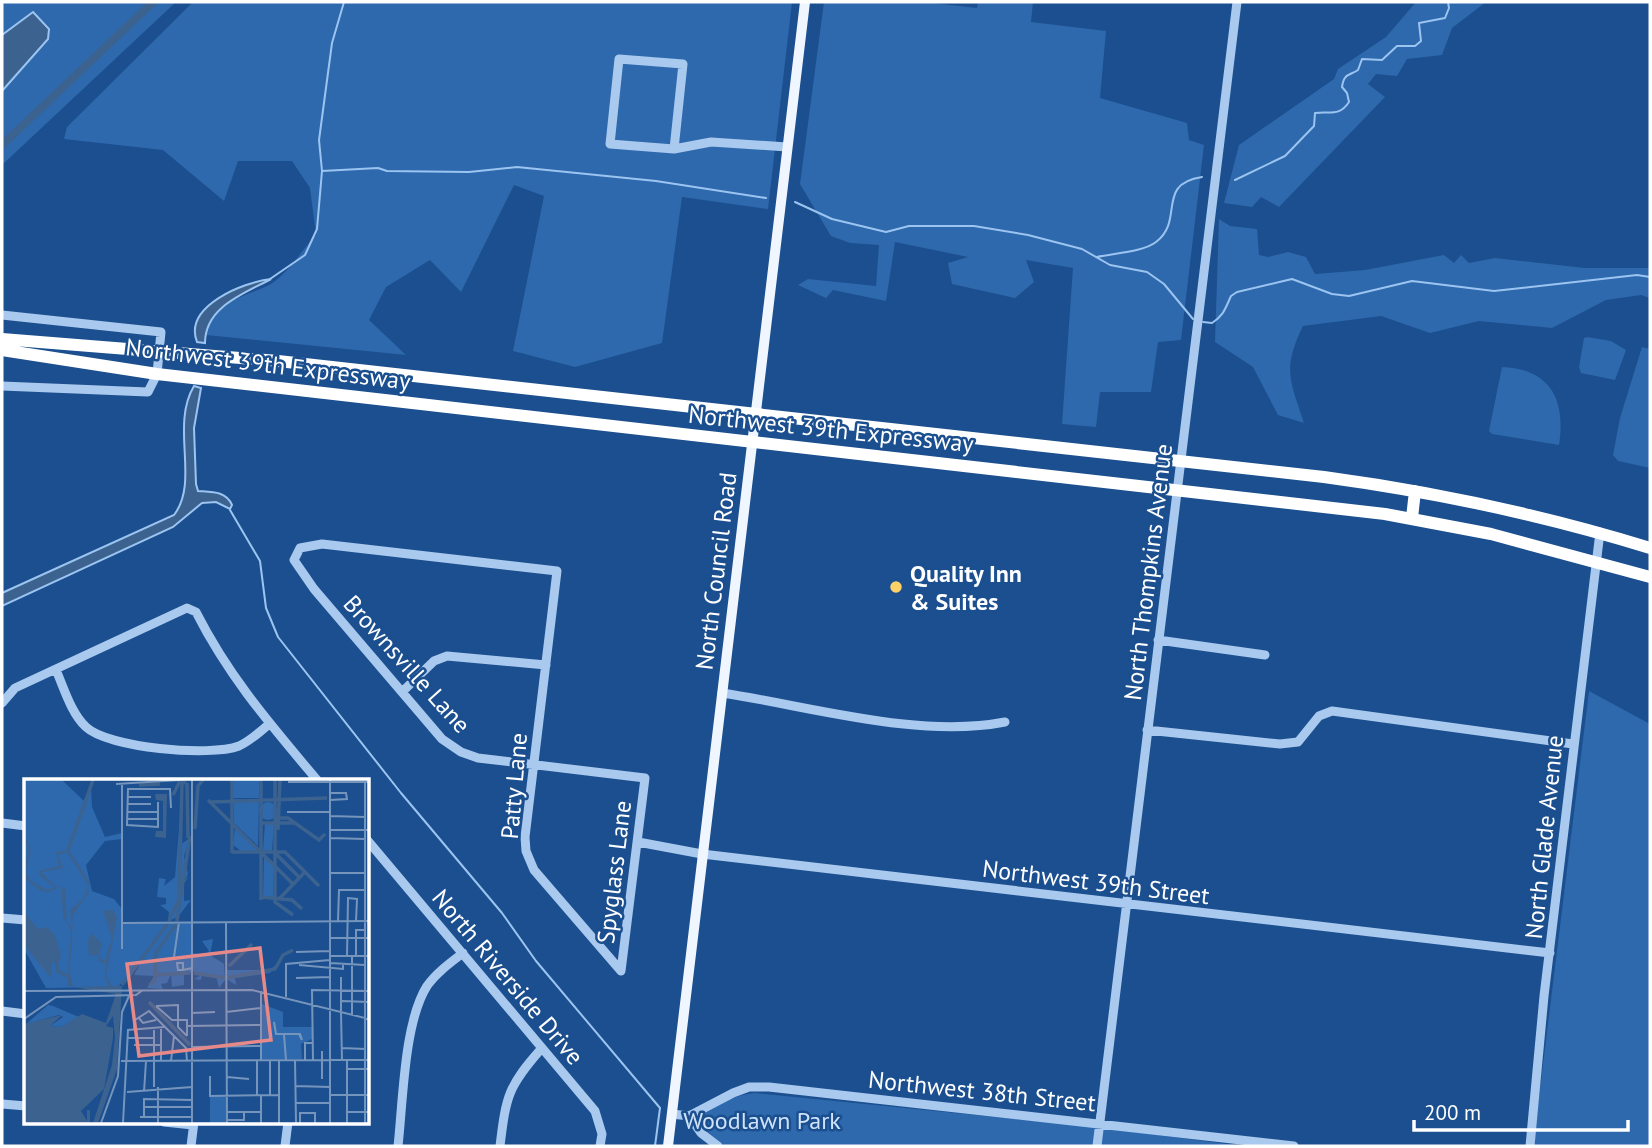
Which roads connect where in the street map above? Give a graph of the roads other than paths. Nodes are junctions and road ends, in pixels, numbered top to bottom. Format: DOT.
graph roads {
  1 [pos="805,2"];
  2 [pos="1237,2"];
  3 [pos="787,147"];
  4 [pos="674,149"];
  5 [pos="2,314"];
  6 [pos="2,339"];
  7 [pos="2,350"];
  8 [pos="160,350"];
  9 [pos="157,374"];
  10 [pos="2,386"];
  11 [pos="757,414"];
  12 [pos="754,442"];
  13 [pos="1181,461"];
  14 [pos="1177,488"];
  15 [pos="1415,491"];
  16 [pos="1412,518"];
  17 [pos="1601,533"];
  18 [pos="1650,548"];
  19 [pos="1596,561"];
  20 [pos="557,571"];
  21 [pos="1650,576"];
  22 [pos="1158,640"];
  23 [pos="1265,655"];
  24 [pos="546,665"];
  25 [pos="56,670"];
  26 [pos="402,692"];
  27 [pos="722,693"];
  28 [pos="2,703"];
  29 [pos="1005,722"];
  30 [pos="269,724"];
  31 [pos="1147,730"];
  32 [pos="1573,744"];
  33 [pos="534,764"];
  34 [pos="645,778"];
  35 [pos="316,779"];
  36 [pos="2,823"];
  37 [pos="24,826"];
  38 [pos="369,842"];
  39 [pos="638,842"];
  40 [pos="702,854"];
  41 [pos="1129,905"];
  42 [pos="2,918"];
  43 [pos="24,920"];
  44 [pos="463,953"];
  45 [pos="1550,953"];
  46 [pos="621,971"];
  47 [pos="2,1011"];
  48 [pos="24,1014"];
  49 [pos="542,1048"];
  50 [pos="2,1104"];
  51 [pos="24,1106"];
  52 [pos="672,1114"];
  53 [pos="689,1116"];
  54 [pos="194,1124"];
  55 [pos="288,1124"];
  56 [pos="1100,1124"];
  57 [pos="191,1146"];
  58 [pos="285,1146"];
  59 [pos="398,1146"];
  60 [pos="500,1146"];
  61 [pos="600,1146"];
  62 [pos="668,1146"];
  63 [pos="718,1146"];
  64 [pos="1097,1146"];
  65 [pos="1294,1146"];
  66 [pos="1530,1146"];
  1 -- 3 [label="main road, North Council Road"];
  2 -- 13 [label="street, North Thompkins Avenue"];
  3 -- 4 [label="street"];
  3 -- 11 [label="main road, North Council Road"];
  4 -- 4 [label="street"];
  5 -- 8 [label="street"];
  6 -- 8 [label="highway, Northwest 39th Expressway"];
  7 -- 9 [label="highway, Northwest 39th Expressway"];
  8 -- 9 [label="street"];
  8 -- 11 [label="highway, Northwest 39th Expressway"];
  9 -- 10 [label="street"];
  9 -- 12 [label="highway, Northwest 39th Expressway"];
  11 -- 12 [label="main road, North Council Road"];
  11 -- 13 [label="highway, Northwest 39th Expressway"];
  12 -- 14 [label="highway, Northwest 39th Expressway"];
  12 -- 27 [label="main road, North Council Road"];
  13 -- 14 [label="street, North Thompkins Avenue"];
  13 -- 15 [label="highway, Northwest 39th Expressway"];
  14 -- 16 [label="highway, Northwest 39th Expressway"];
  14 -- 22 [label="street, North Thompkins Avenue"];
  15 -- 16 [label="highway"];
  15 -- 17 [label="highway, Northwest 39th Expressway"];
  16 -- 19 [label="highway, Northwest 39th Expressway"];
  17 -- 18 [label="highway, Northwest 39th Expressway"];
  17 -- 19 [label="street, North Glade Avenue"];
  19 -- 21 [label="highway, Northwest 39th Expressway"];
  19 -- 32 [label="street, North Glade Avenue"];
  20 -- 24 [label="street, Patty Lane"];
  20 -- 26 [label="street, Brownsville Lane"];
  22 -- 23 [label="street"];
  22 -- 31 [label="street, North Thompkins Avenue"];
  24 -- 26 [label="street"];
  24 -- 33 [label="street, Patty Lane"];
  25 -- 28 [label="street"];
  25 -- 30 [label="street"];
  25 -- 30 [label="street"];
  26 -- 33 [label="street, Brownsville Lane"];
  27 -- 29 [label="street"];
  27 -- 40 [label="main road, North Council Road"];
  30 -- 35 [label="street"];
  31 -- 32 [label="street"];
  31 -- 41 [label="street, North Thompkins Avenue"];
  32 -- 45 [label="street, North Glade Avenue"];
  33 -- 34 [label="street, Brownsville Lane"];
  33 -- 46 [label="street, Patty Lane"];
  34 -- 39 [label="street, Spyglass Lane"];
  36 -- 37 [label="street"];
  38 -- 44 [label="street, North Riverside Drive"];
  39 -- 40 [label="street, Northwest 39th Street"];
  39 -- 46 [label="street, Spyglass Lane"];
  40 -- 41 [label="street, Northwest 39th Street"];
  40 -- 52 [label="main road, North Council Road"];
  41 -- 45 [label="street, Northwest 39th Street"];
  41 -- 56 [label="street, North Thompkins Avenue"];
  42 -- 43 [label="street"];
  44 -- 49 [label="street, North Riverside Drive"];
  44 -- 59 [label="street"];
  45 -- 66 [label="street, North Glade Avenue"];
  47 -- 48 [label="street"];
  49 -- 60 [label="street"];
  49 -- 61 [label="street, North Riverside Drive"];
  50 -- 51 [label="street"];
  52 -- 53 [label="street"];
  52 -- 62 [label="main road, North Council Road"];
  53 -- 56 [label="street, Northwest 38th Street"];
  53 -- 63 [label="street"];
  54 -- 57 [label="street"];
  55 -- 58 [label="street"];
  56 -- 64 [label="street, North Thompkins Avenue"];
  56 -- 65 [label="street, Northwest 38th Street"];
}
